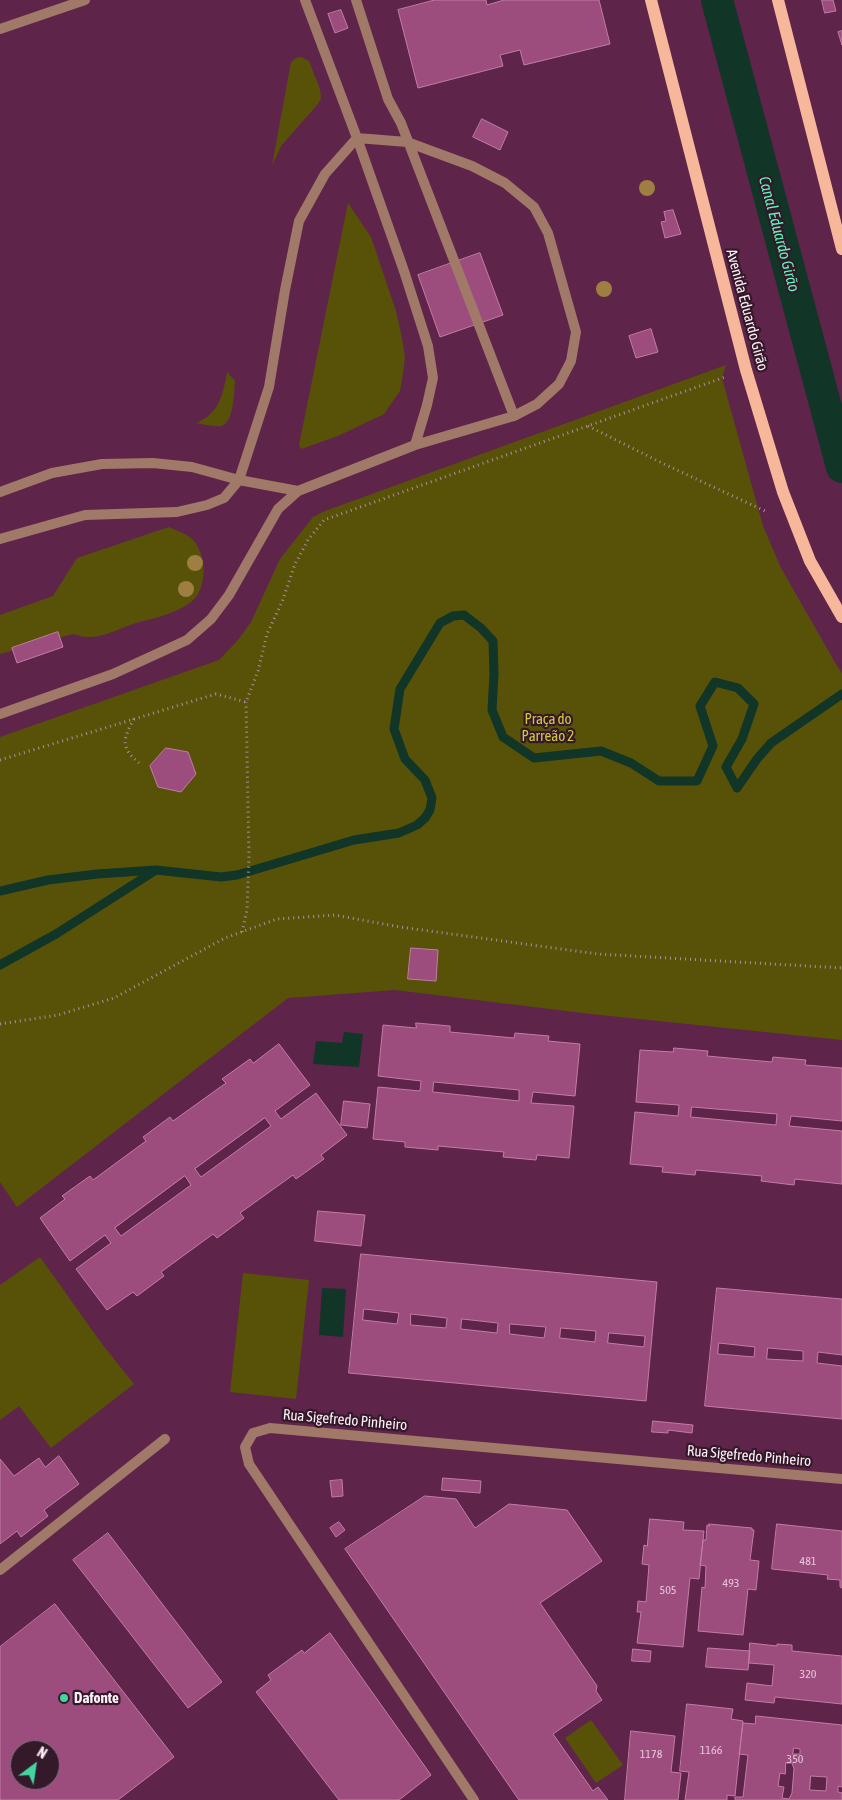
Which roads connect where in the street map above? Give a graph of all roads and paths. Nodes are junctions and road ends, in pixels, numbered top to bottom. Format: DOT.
graph roads {
  1 [pos="85,0"];
  2 [pos="304,0"];
  3 [pos="356,0"];
  4 [pos="651,0"];
  5 [pos="778,0"];
  6 [pos="0,29"];
  7 [pos="358,138"];
  8 [pos="407,142"];
  9 [pos="842,249"];
  10 [pos="746,370"];
  11 [pos="514,416"];
  12 [pos="588,426"];
  13 [pos="415,445"];
  14 [pos="239,480"];
  15 [pos="298,491"];
  16 [pos="0,492"];
  17 [pos="794,520"];
  18 [pos="0,540"];
  19 [pos="842,617"];
  20 [pos="246,702"];
  21 [pos="0,714"];
  22 [pos="134,719"];
  23 [pos="0,760"];
  24 [pos="139,763"];
  25 [pos="242,932"];
  26 [pos="842,968"];
  27 [pos="0,1024"];
  28 [pos="165,1439"];
  29 [pos="842,1479"];
  30 [pos="0,1570"];
  31 [pos="474,1800"];
  1 -- 6 [label="street"];
  2 -- 7 [label="street"];
  3 -- 8 [label="street"];
  4 -- 10 [label="main road, Avenida Eduardo Girão"];
  5 -- 9 [label="main road"];
  7 -- 8 [label="street"];
  7 -- 13 [label="street"];
  7 -- 14 [label="street"];
  8 -- 11 [label="street"];
  8 -- 11 [label="street"];
  10 -- 12 [label="path"];
  10 -- 17 [label="main road, Avenida Eduardo Girão"];
  11 -- 13 [label="street"];
  12 -- 17 [label="path"];
  12 -- 20 [label="path"];
  13 -- 15 [label="street"];
  14 -- 15 [label="street"];
  14 -- 16 [label="street"];
  14 -- 18 [label="street"];
  15 -- 21 [label="street"];
  17 -- 19 [label="main road, Avenida Eduardo Girão"];
  20 -- 22 [label="path"];
  20 -- 25 [label="path"];
  22 -- 23 [label="path"];
  22 -- 24 [label="path"];
  25 -- 26 [label="path"];
  25 -- 27 [label="path"];
  28 -- 30 [label="street"];
  29 -- 31 [label="street, Rua Sigefredo Pinheiro"];
}
